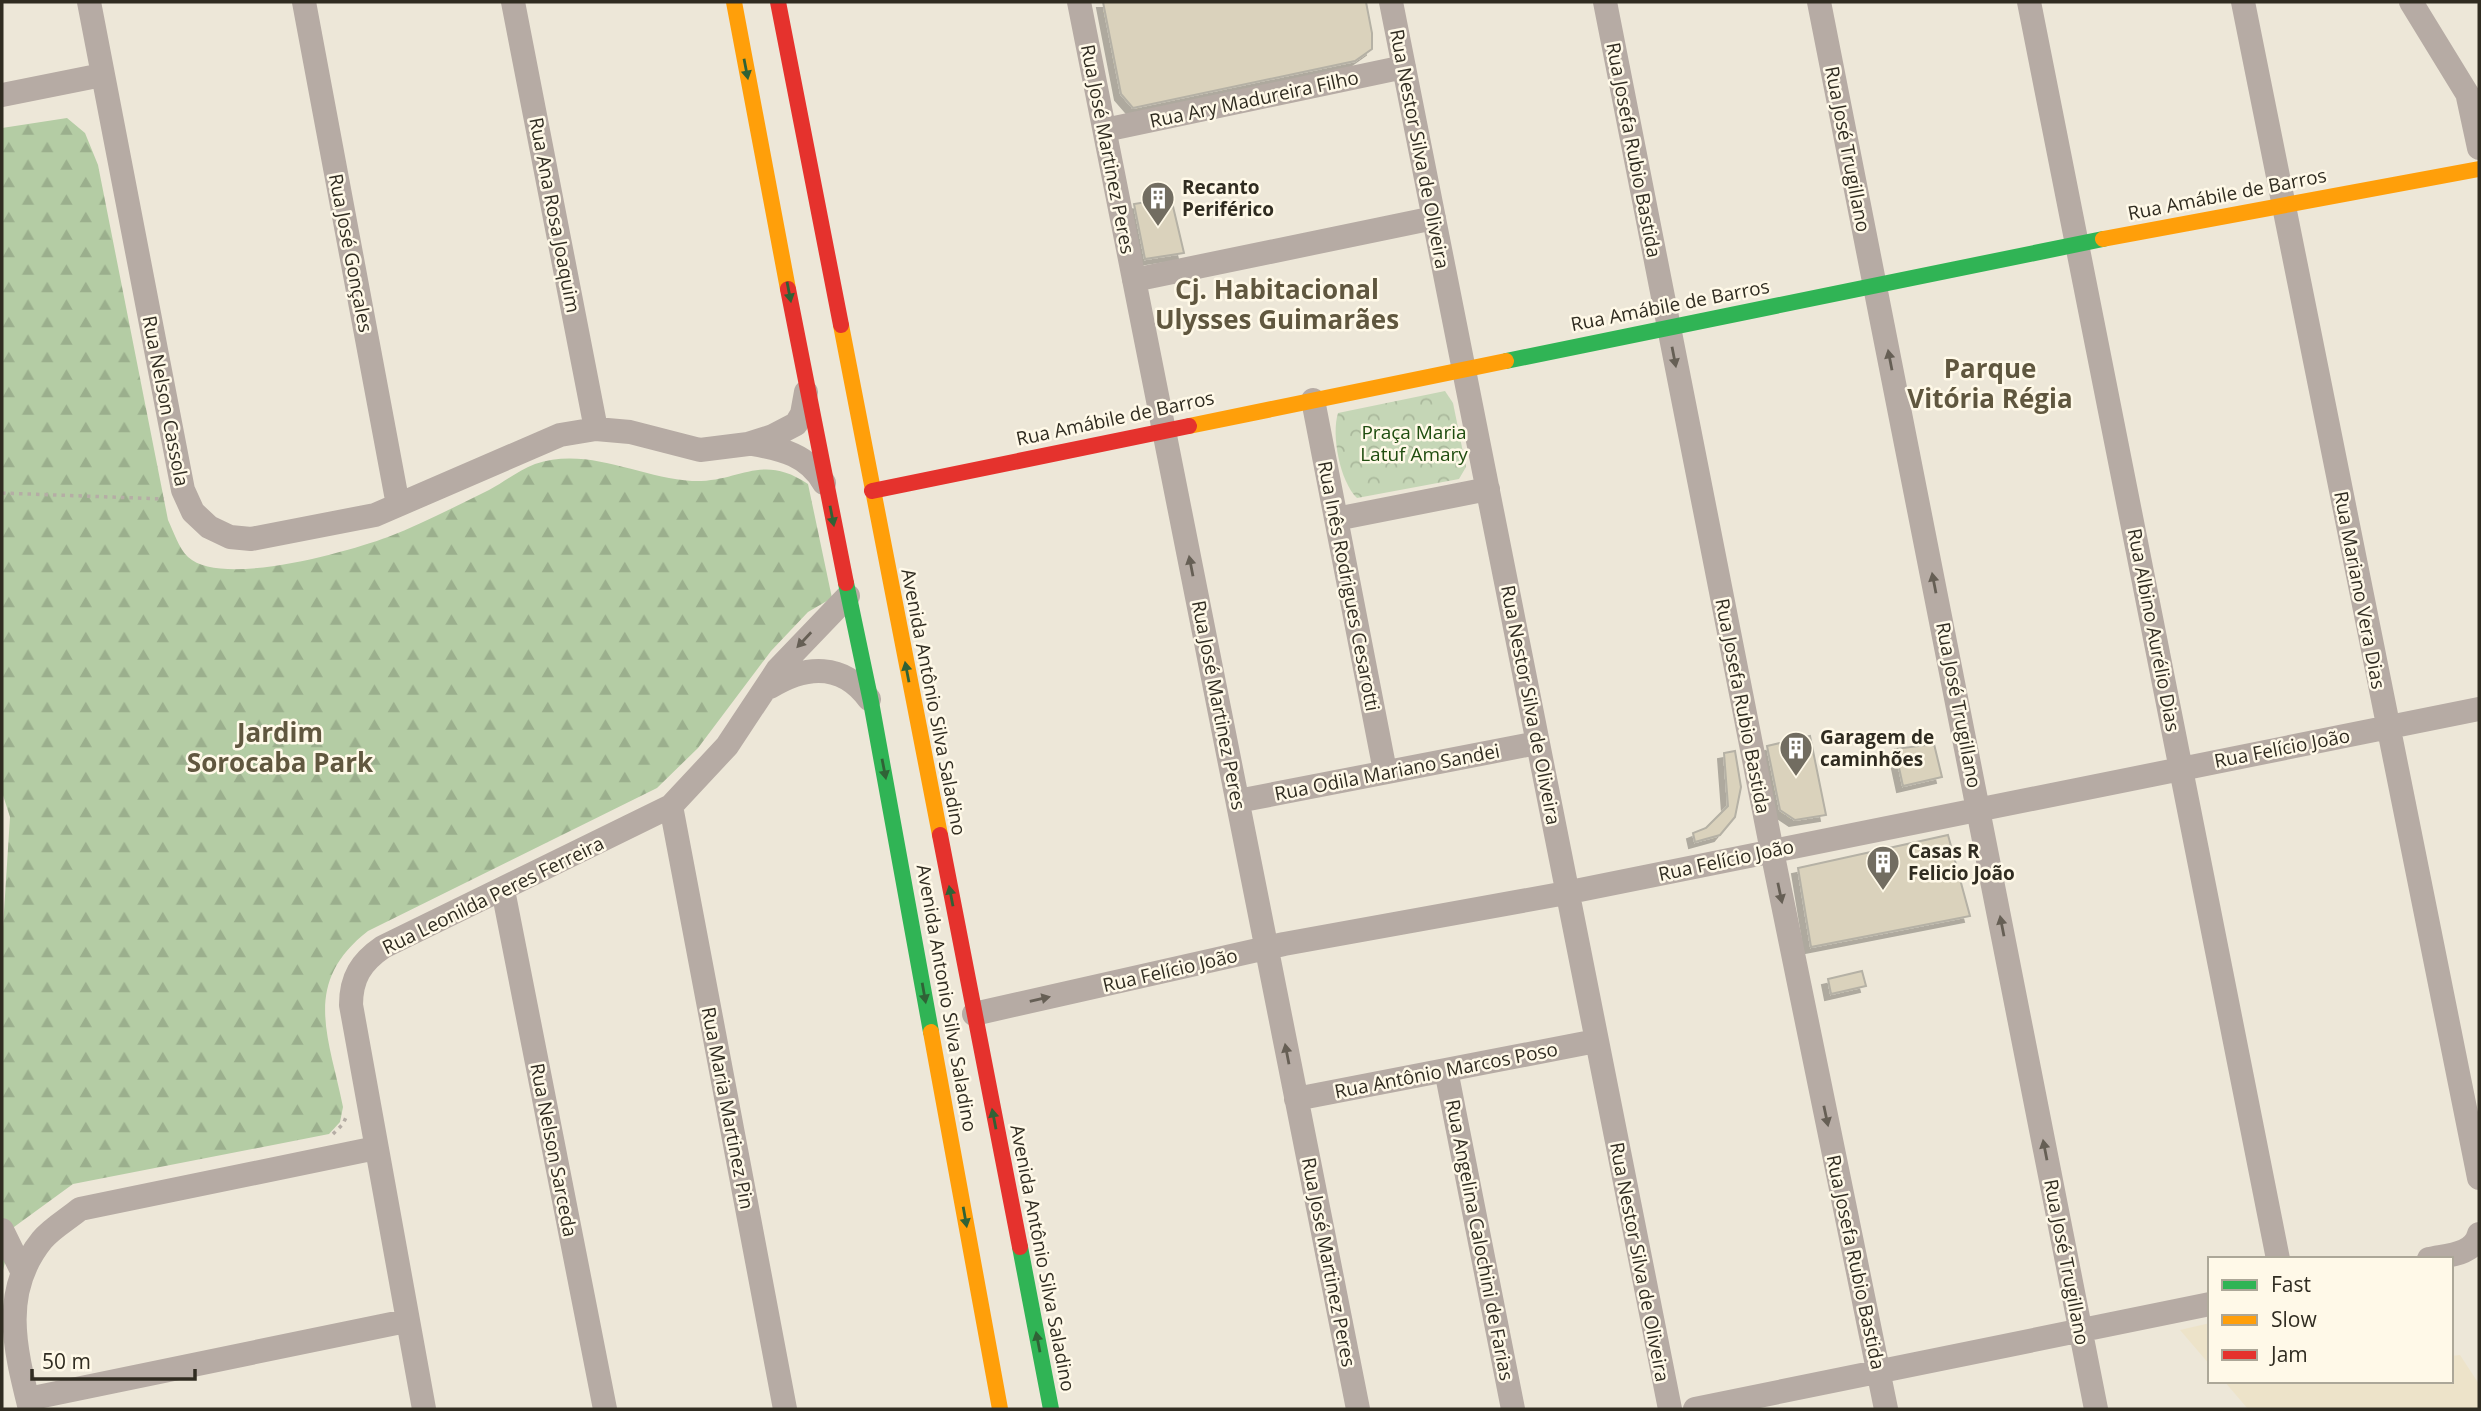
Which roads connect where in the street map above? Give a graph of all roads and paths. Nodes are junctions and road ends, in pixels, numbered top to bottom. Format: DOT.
graph roads {
  1 [pos="89,2"];
  2 [pos="304,2"];
  3 [pos="513,2"];
  4 [pos="734,2"];
  5 [pos="778,2"];
  6 [pos="1079,2"];
  7 [pos="1391,2"];
  8 [pos="1605,2"];
  9 [pos="1819,2"];
  10 [pos="2029,2"];
  11 [pos="2243,2"];
  12 [pos="2412,2"];
  13 [pos="1404,67"];
  14 [pos="102,75"];
  15 [pos="2466,89"];
  16 [pos="2,95"];
  17 [pos="2479,113"];
  18 [pos="1105,130"];
  19 [pos="2479,148"];
  20 [pos="2479,169"];
  21 [pos="2282,205"];
  22 [pos="1434,218"];
  23 [pos="2076,245"];
  24 [pos="1134,279"];
  25 [pos="1875,286"];
  26 [pos="1668,327"];
  27 [pos="1464,369"];
  28 [pos="807,388"];
  29 [pos="1313,400"];
  30 [pos="596,429"];
  31 [pos="1164,429"];
  32 [pos="748,444"];
  33 [pos="826,486"];
  34 [pos="1488,489"];
  35 [pos="872,491"];
  36 [pos="2,493"];
  37 [pos="187,500"];
  38 [pos="398,505"];
  39 [pos="1336,519"];
  40 [pos="848,596"];
  41 [pos="766,689"];
  42 [pos="871,702"];
  43 [pos="2479,709"];
  44 [pos="2388,727"];
  45 [pos="1537,743"];
  46 [pos="2182,769"];
  47 [pos="1385,771"];
  48 [pos="1238,801"];
  49 [pos="890,802"];
  50 [pos="671,806"];
  51 [pos="1979,808"];
  52 [pos="1772,851"];
  53 [pos="503,890"];
  54 [pos="1568,892"];
  55 [pos="1267,949"];
  56 [pos="940,984"];
  57 [pos="965,1010"];
  58 [pos="1596,1041"];
  59 [pos="1446,1070"];
  60 [pos="1296,1099"];
  61 [pos="376,1148"];
  62 [pos="2479,1178"];
  63 [pos="2,1230"];
  64 [pos="2479,1234"];
  65 [pos="2278,1257"];
  66 [pos="2438,1257"];
  67 [pos="22,1271"];
  68 [pos="2208,1304"];
  69 [pos="406,1321"];
  70 [pos="2080,1332"];
  71 [pos="1878,1370"];
  72 [pos="29,1404"];
  73 [pos="424,1409"];
  74 [pos="605,1409"];
  75 [pos="785,1409"];
  76 [pos="1000,1409"];
  77 [pos="1051,1409"];
  78 [pos="1358,1409"];
  79 [pos="1513,1409"];
  80 [pos="1670,1409"];
  81 [pos="1695,1409"];
  82 [pos="1886,1409"];
  83 [pos="2096,1409"];
  1 -- 14 [label="street, Rua Nelson Cassola"];
  2 -- 38 [label="street, Rua José Gonçales"];
  3 -- 30 [label="street, Rua Ana Rosa Joaquim"];
  4 -- 28 [label="main road, one-way"];
  5 -- 35 [label="main road, Avenida Antônio Silva Saladino"];
  6 -- 18 [label="street, Rua José Martinez Peres"];
  7 -- 13 [label="street, Rua Nestor Silva de Oliveira"];
  8 -- 26 [label="street, Rua Josefa Rubio Bastida"];
  9 -- 25 [label="street, Rua José Trugillano"];
  10 -- 23 [label="street, Rua Albino Aurélio Dias"];
  11 -- 21 [label="street, Rua Mariano Vera Dias"];
  12 -- 15 [label="street"];
  13 -- 18 [label="street, Rua Ary Madureira Filho"];
  13 -- 22 [label="street, Rua Nestor Silva de Oliveira"];
  14 -- 16 [label="street"];
  14 -- 37 [label="street, Rua Nelson Cassola"];
  15 -- 17 [label="street"];
  15 -- 19 [label="street"];
  18 -- 24 [label="street, Rua José Martinez Peres"];
  20 -- 21 [label="main road, Rua Amábile de Barros"];
  21 -- 23 [label="main road, Rua Amábile de Barros"];
  21 -- 44 [label="street, Rua Mariano Vera Dias"];
  22 -- 24 [label="street"];
  22 -- 27 [label="street, Rua Nestor Silva de Oliveira"];
  23 -- 25 [label="main road, Rua Amábile de Barros"];
  23 -- 46 [label="street, Rua Albino Aurélio Dias"];
  24 -- 31 [label="street, Rua José Martinez Peres"];
  25 -- 26 [label="main road, Rua Amábile de Barros"];
  51 -- 25 [label="street, Rua José Trugillano, one-way"];
  26 -- 27 [label="main road, Rua Amábile de Barros"];
  26 -- 52 [label="street, Rua Josefa Rubio Bastida, one-way"];
  27 -- 29 [label="main road, Rua Amábile de Barros"];
  27 -- 34 [label="street, Rua Nestor Silva de Oliveira"];
  28 -- 32 [label="street, Rua Nelson Cassola"];
  28 -- 33 [label="main road"];
  29 -- 31 [label="main road, Rua Amábile de Barros"];
  29 -- 39 [label="street, Rua Inês Rodrigues Cesarotti"];
  30 -- 32 [label="street, Rua Nelson Cassola"];
  30 -- 38 [label="street, Rua Nelson Cassola"];
  31 -- 35 [label="main road, Rua Amábile de Barros"];
  48 -- 31 [label="street, Rua José Martinez Peres, one-way"];
  32 -- 33 [label="street, Rua Nelson Cassola"];
  33 -- 40 [label="main road, one-way"];
  34 -- 39 [label="street"];
  34 -- 45 [label="street, Rua Nestor Silva de Oliveira"];
  57 -- 35 [label="main road, Avenida Antônio Silva Saladino, one-way"];
  36 -- 37 [label="path"];
  37 -- 38 [label="street, Rua Nelson Cassola"];
  39 -- 47 [label="street, Rua Inês Rodrigues Cesarotti"];
  40 -- 41 [label="street, Rua Leonilda Peres Ferreira, one-way"];
  40 -- 42 [label="main road, Avenida Antonio Silva Saladino"];
  41 -- 42 [label="street, Rua Leonilda Peres Ferreira"];
  41 -- 50 [label="street, Rua Leonilda Peres Ferreira"];
  42 -- 49 [label="main road, Avenida Antonio Silva Saladino, one-way"];
  43 -- 44 [label="street, Rua Felício João"];
  44 -- 46 [label="street, Rua Felício João"];
  44 -- 62 [label="street, Rua Mariano Vera Dias"];
  45 -- 47 [label="street, Rua Odila Mariano Sandei"];
  45 -- 54 [label="street, Rua Nestor Silva de Oliveira"];
  46 -- 51 [label="street, Rua Felício João"];
  46 -- 65 [label="street, Rua Albino Aurélio Dias"];
  47 -- 48 [label="street, Rua Odila Mariano Sandei"];
  48 -- 55 [label="street, Rua José Martinez Peres"];
  49 -- 56 [label="main road"];
  49 -- 76 [label="main road, Avenida Antonio Silva Saladino, one-way"];
  50 -- 53 [label="street, Rua Leonilda Peres Ferreira"];
  50 -- 75 [label="street, Rua Maria Martinez Pin"];
  51 -- 52 [label="street, Rua Felício João"];
  70 -- 51 [label="street, Rua José Trugillano, one-way"];
  52 -- 54 [label="street, Rua Felício João"];
  52 -- 71 [label="street, Rua Josefa Rubio Bastida, one-way"];
  53 -- 61 [label="street, Rua Leonilda Peres Ferreira"];
  53 -- 74 [label="street, Rua Nelson Sarceda"];
  54 -- 55 [label="street, Rua Felício João"];
  54 -- 58 [label="street, Rua Nestor Silva de Oliveira"];
  57 -- 55 [label="street, Rua Felício João, one-way"];
  60 -- 55 [label="street, Rua José Martinez Peres, one-way"];
  77 -- 57 [label="main road, Avenida Antônio Silva Saladino, one-way"];
  58 -- 59 [label="street, Rua Antônio Marcos Poso"];
  58 -- 80 [label="street, Rua Nestor Silva de Oliveira"];
  59 -- 60 [label="street, Rua Antônio Marcos Poso"];
  59 -- 79 [label="street, Rua Angelina Calochini de Farias"];
  60 -- 78 [label="street, Rua José Martinez Peres"];
  61 -- 67 [label="street"];
  61 -- 69 [label="street, Rua Leonilda Peres Ferreira"];
  63 -- 67 [label="street"];
  64 -- 66 [label="street"];
  67 -- 72 [label="street"];
  68 -- 70 [label="street"];
  69 -- 72 [label="street"];
  69 -- 73 [label="street, Rua Leonilda Peres Ferreira"];
  70 -- 71 [label="street"];
  70 -- 83 [label="street, Rua José Trugillano"];
  71 -- 81 [label="street"];
  71 -- 82 [label="street, Rua Josefa Rubio Bastida"];
}
